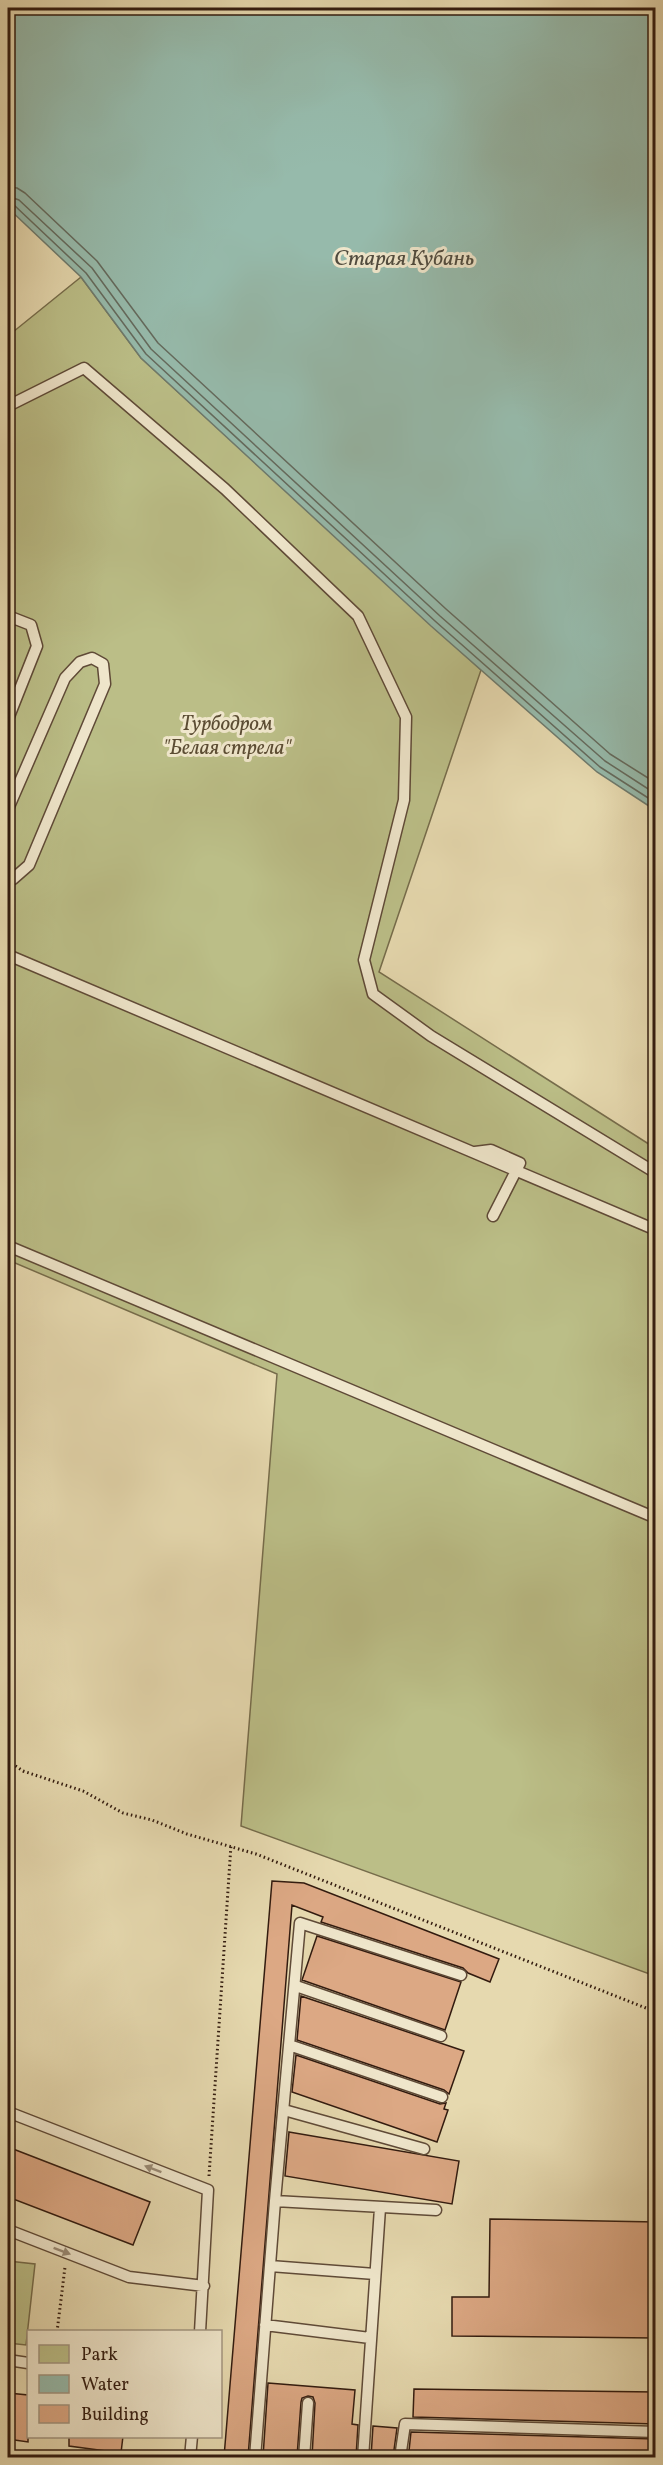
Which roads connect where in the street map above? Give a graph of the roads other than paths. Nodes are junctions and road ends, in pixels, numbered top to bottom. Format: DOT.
graph roads {
  1 [pos="8,406"];
  2 [pos="8,616"];
  3 [pos="8,719"];
  4 [pos="8,808"];
  5 [pos="8,879"];
  6 [pos="8,956"];
  7 [pos="516,1171"];
  8 [pos="656,1173"];
  9 [pos="493,1216"];
  10 [pos="656,1230"];
  11 [pos="8,1246"];
  12 [pos="656,1518"];
  13 [pos="460,1975"];
  14 [pos="296,1986"];
  15 [pos="441,2036"];
  16 [pos="289,2045"];
  17 [pos="442,2097"];
  18 [pos="284,2110"];
  19 [pos="8,2112"];
  20 [pos="424,2149"];
  21 [pos="275,2201"];
  22 [pos="380,2208"];
  23 [pos="436,2210"];
  24 [pos="8,2230"];
  25 [pos="270,2266"];
  26 [pos="375,2274"];
  27 [pos="204,2286"];
  28 [pos="266,2325"];
  29 [pos="200,2330"];
  30 [pos="370,2338"];
  31 [pos="8,2360"];
  32 [pos="27,2363"];
  33 [pos="308,2403"];
  34 [pos="656,2432"];
  35 [pos="192,2438"];
  36 [pos="190,2457"];
  37 [pos="255,2457"];
  38 [pos="304,2457"];
  39 [pos="363,2457"];
  40 [pos="400,2457"];
  1 -- 8 [label="lane"];
  2 -- 3 [label="lane"];
  4 -- 5 [label="lane"];
  6 -- 7 [label="lane"];
  7 -- 9 [label="lane"];
  7 -- 10 [label="lane"];
  11 -- 12 [label="lane"];
  13 -- 14 [label="lane"];
  14 -- 15 [label="lane"];
  14 -- 16 [label="lane"];
  16 -- 17 [label="lane"];
  16 -- 18 [label="lane"];
  18 -- 20 [label="lane"];
  18 -- 21 [label="lane"];
  27 -- 19 [label="lane, one-way"];
  21 -- 22 [label="lane"];
  21 -- 25 [label="lane"];
  22 -- 23 [label="lane"];
  22 -- 26 [label="lane"];
  24 -- 27 [label="lane, one-way"];
  25 -- 26 [label="lane"];
  25 -- 28 [label="lane"];
  26 -- 30 [label="lane"];
  27 -- 29 [label="lane"];
  28 -- 30 [label="lane"];
  28 -- 37 [label="lane"];
  30 -- 39 [label="lane"];
  31 -- 32 [label="lane"];
  33 -- 38 [label="lane"];
  34 -- 40 [label="lane"];
  35 -- 36 [label="lane"];
}
